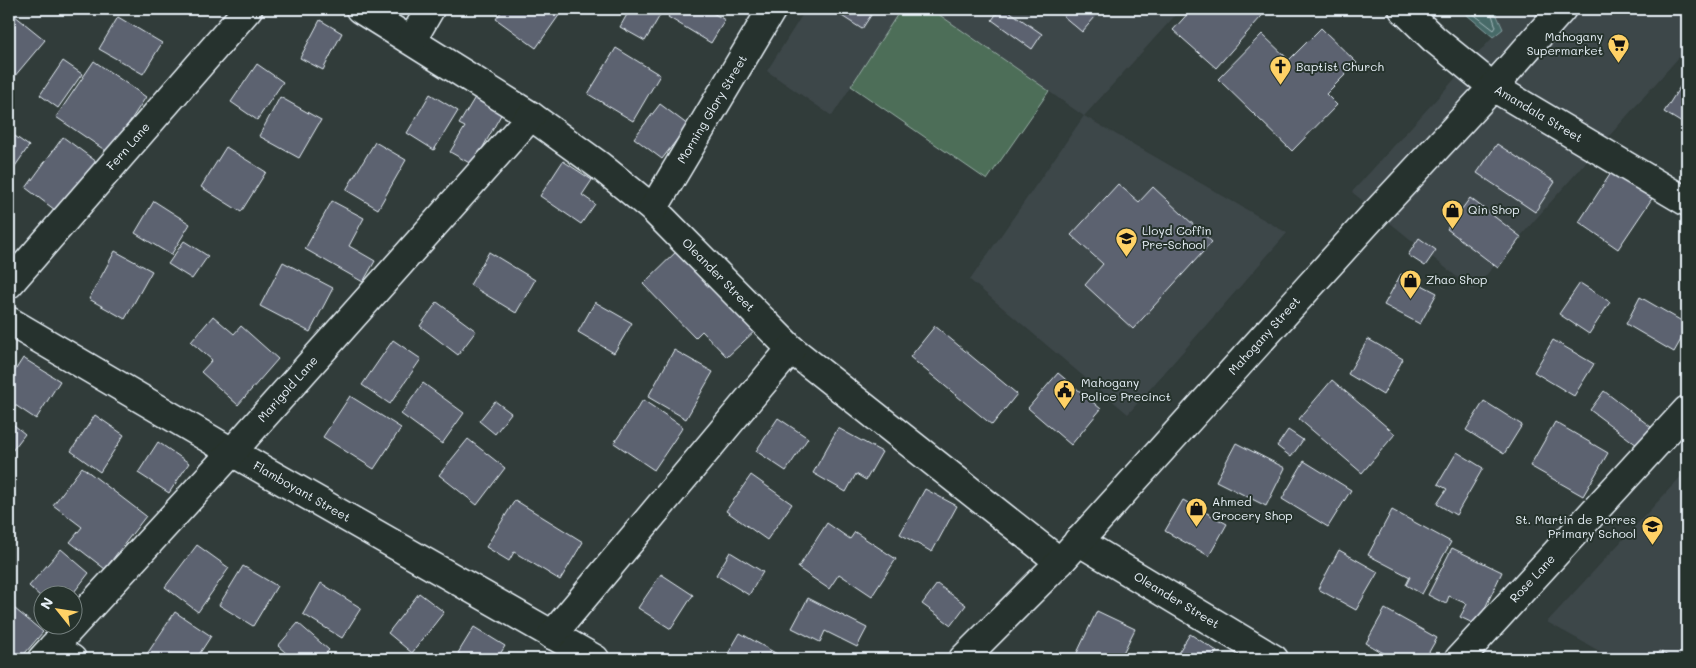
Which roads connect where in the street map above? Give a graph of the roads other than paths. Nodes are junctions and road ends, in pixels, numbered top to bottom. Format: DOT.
graph roads {
  1 [pos="248,9"];
  2 [pos="360,9"];
  3 [pos="430,9"];
  4 [pos="772,9"];
  5 [pos="1403,9"];
  6 [pos="1562,9"];
  7 [pos="412,40"];
  8 [pos="1493,87"];
  9 [pos="531,116"];
  10 [pos="1687,202"];
  11 [pos="653,210"];
  12 [pos="9,284"];
  13 [pos="9,321"];
  14 [pos="791,349"];
  15 [pos="1687,410"];
  16 [pos="232,452"];
  17 [pos="1078,541"];
  18 [pos="1060,562"];
  19 [pos="552,635"];
  20 [pos="56,655"];
  21 [pos="595,659"];
  22 [pos="963,659"];
  23 [pos="1274,659"];
  24 [pos="1459,659"];
  1 -- 12 [label="street, Fern Lane"];
  2 -- 7 [label="street, Oleander Street"];
  3 -- 7 [label="street"];
  4 -- 11 [label="street, Morning Glory Street"];
  5 -- 8 [label="street, Amandala Street"];
  6 -- 8 [label="street, Mahogany Street"];
  7 -- 9 [label="street, Oleander Street"];
  8 -- 10 [label="street, Amandala Street"];
  8 -- 17 [label="street, Mahogany Street"];
  9 -- 11 [label="street, Oleander Street"];
  9 -- 16 [label="street, Marigold Lane"];
  11 -- 14 [label="street, Oleander Street"];
  13 -- 16 [label="street, Flamboyant Street"];
  14 -- 18 [label="street, Oleander Street"];
  14 -- 19 [label="street"];
  15 -- 24 [label="street, Rose Lane"];
  16 -- 19 [label="street, Flamboyant Street"];
  16 -- 20 [label="street, Marigold Lane"];
  17 -- 18 [label="street, Mahogany Street"];
  17 -- 23 [label="street, Oleander Street"];
  18 -- 22 [label="street, Mahogany Street"];
  19 -- 21 [label="street, Flamboyant Street"];
}
